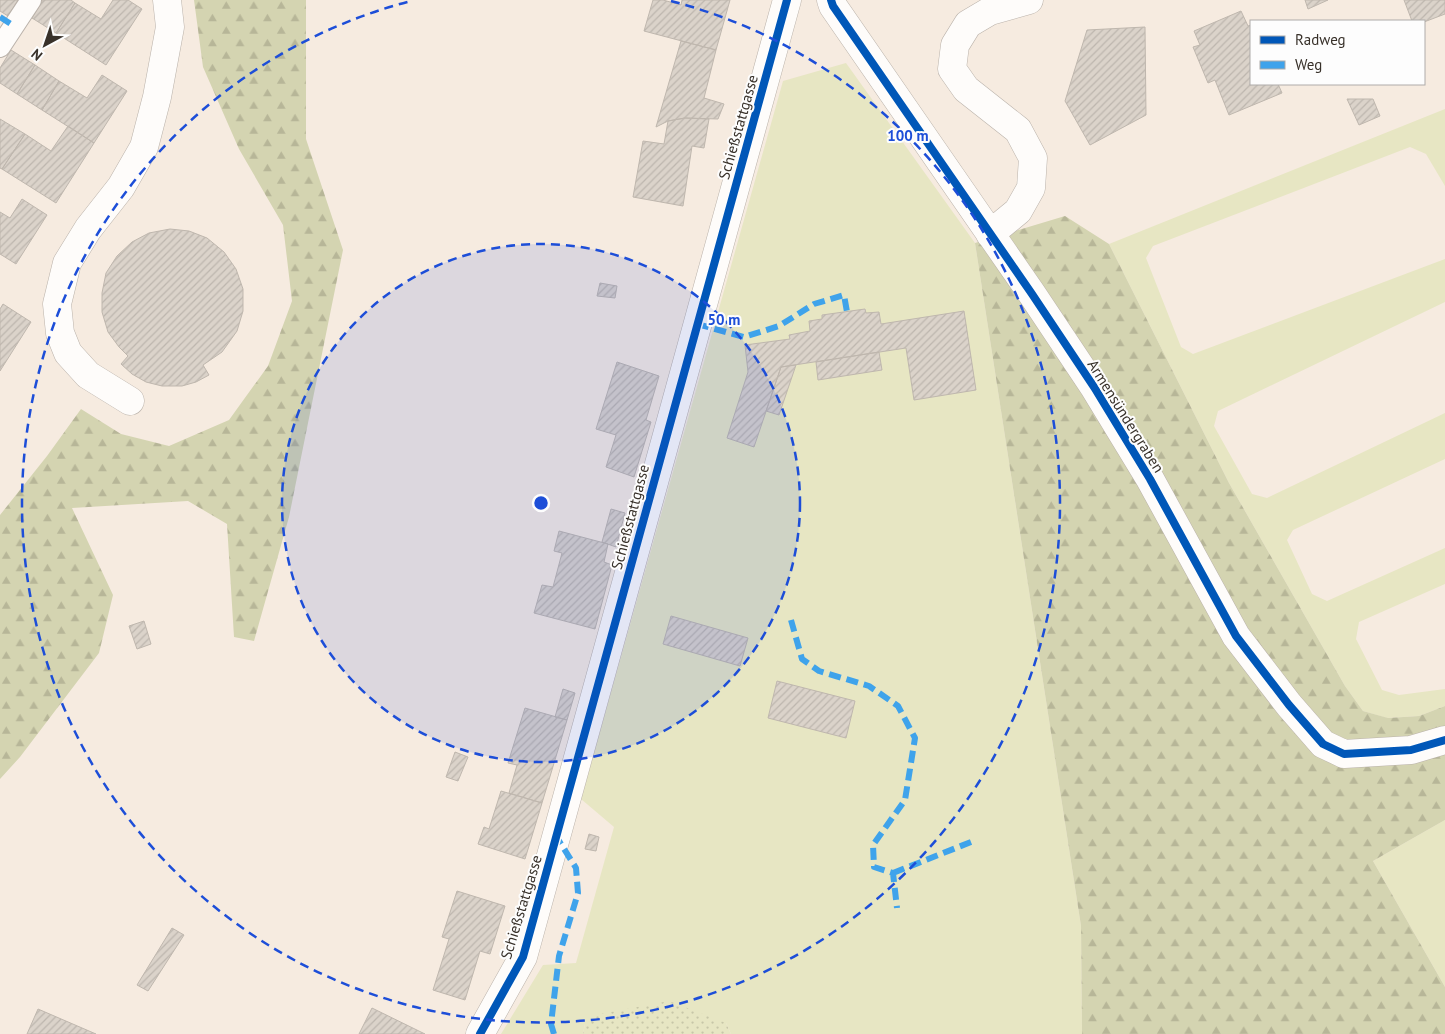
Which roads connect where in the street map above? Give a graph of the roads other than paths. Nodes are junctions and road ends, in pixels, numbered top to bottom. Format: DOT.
graph roads {
  1 [pos="30,0"];
  2 [pos="167,0"];
  3 [pos="787,0"];
  4 [pos="831,0"];
  5 [pos="1029,0"];
  6 [pos="0,48"];
  7 [pos="990,234"];
  8 [pos="130,401"];
  9 [pos="1445,740"];
  10 [pos="480,1034"];
  1 -- 6 [label="lane"];
  2 -- 8 [label="street"];
  3 -- 10 [label="street, Schießstattgasse"];
  4 -- 7 [label="street, Armensündergraben"];
  5 -- 7 [label="street"];
  7 -- 9 [label="street, Armensündergraben"];
}
